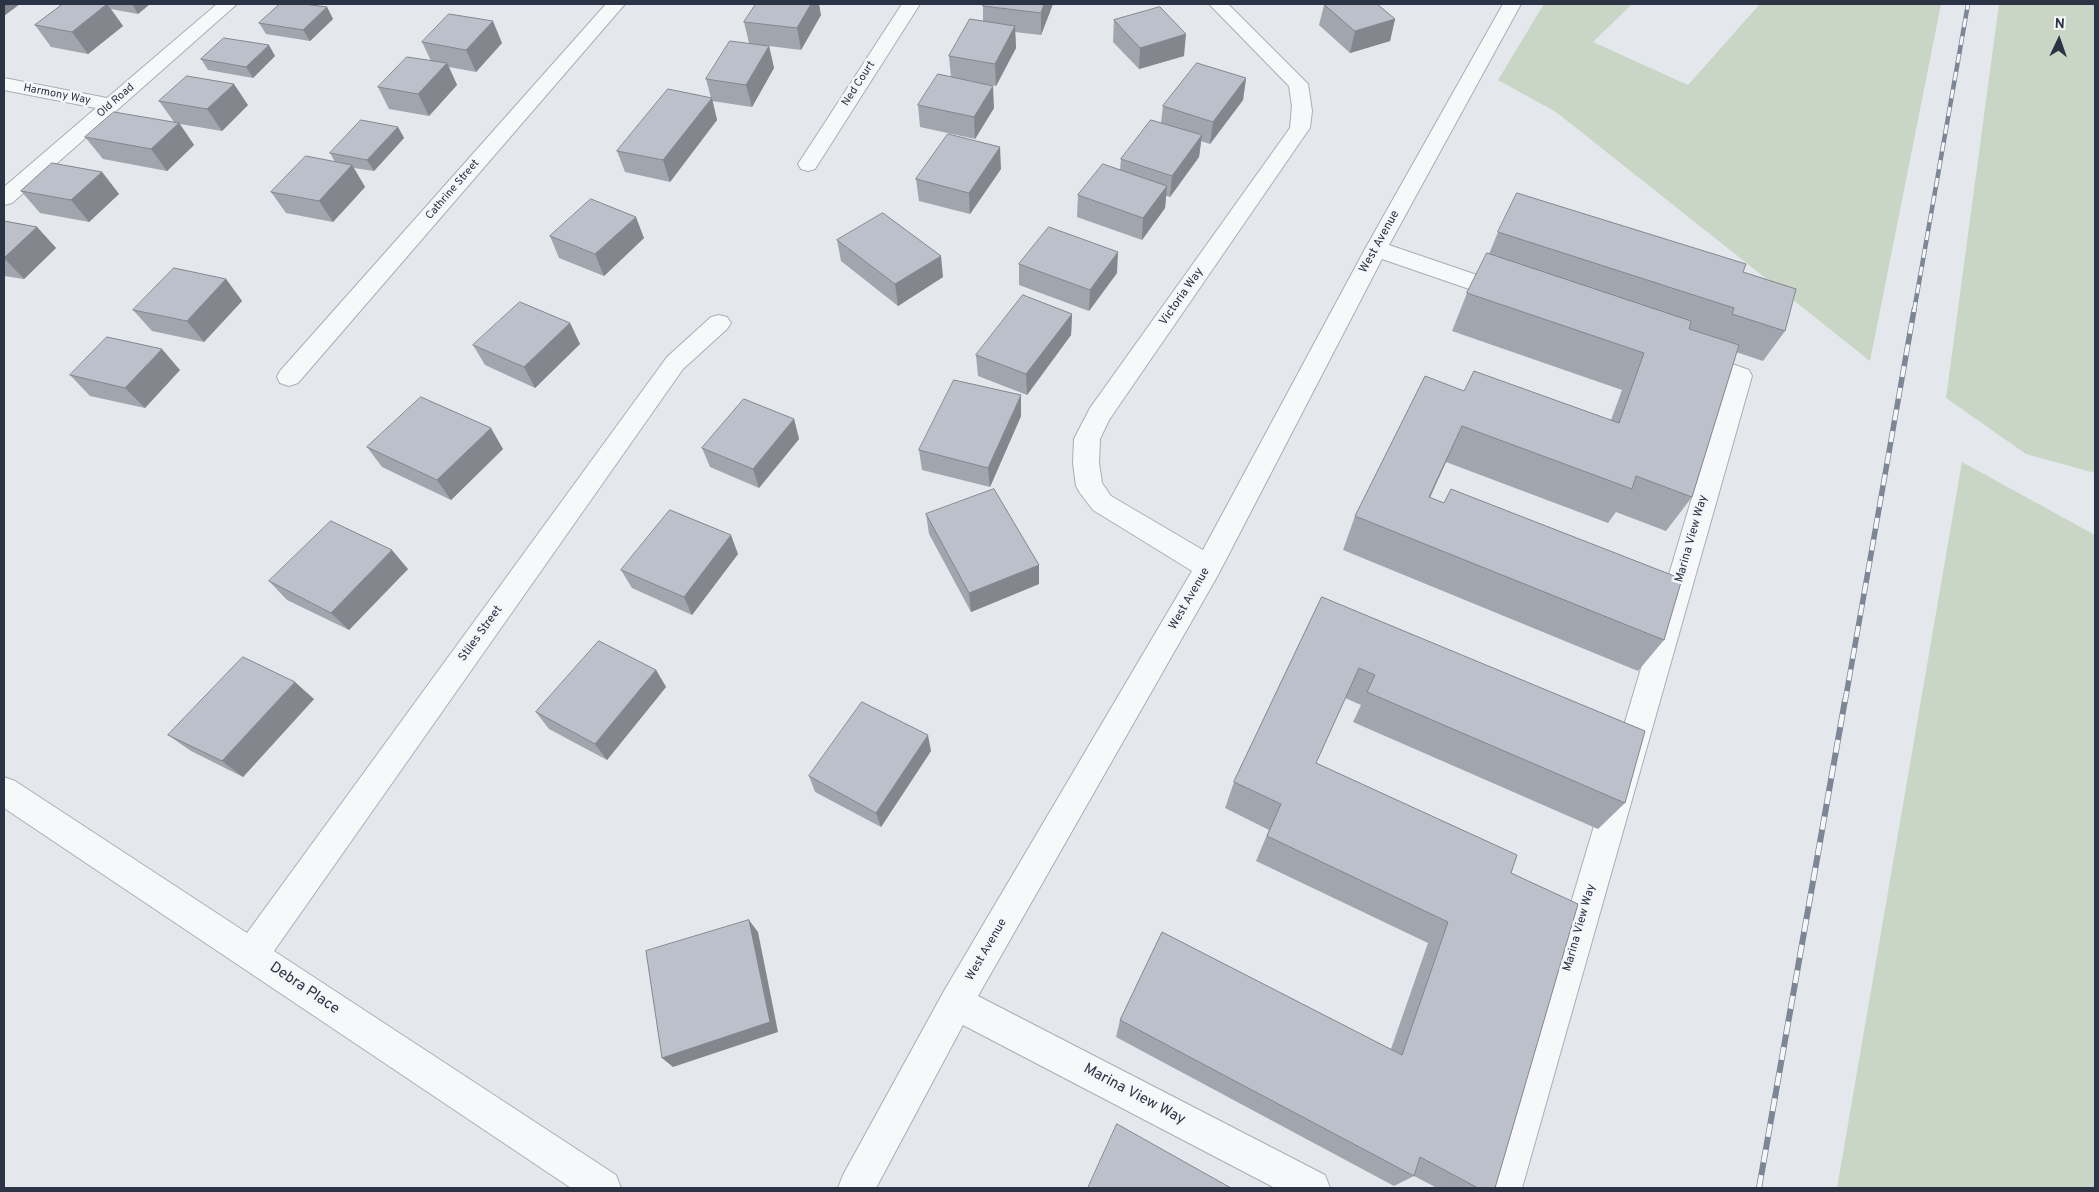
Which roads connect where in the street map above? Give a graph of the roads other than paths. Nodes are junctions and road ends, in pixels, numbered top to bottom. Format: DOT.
graph roads {
  1 [pos="228,4"];
  2 [pos="616,4"];
  3 [pos="911,4"];
  4 [pos="1218,4"];
  5 [pos="1512,4"];
  6 [pos="4,84"];
  7 [pos="111,105"];
  8 [pos="808,164"];
  9 [pos="4,198"];
  10 [pos="1376,249"];
  11 [pos="1535,304"];
  12 [pos="719,323"];
  13 [pos="1675,353"];
  14 [pos="289,377"];
  15 [pos="1208,567"];
  16 [pos="4,791"];
  17 [pos="252,954"];
  18 [pos="956,1003"];
  19 [pos="603,1188"];
  20 [pos="856,1188"];
  21 [pos="1312,1188"];
  22 [pos="1504,1188"];
  1 -- 7 [label="street, Old Road"];
  2 -- 14 [label="street, Cathrine Street"];
  3 -- 8 [label="street, Ned Court"];
  4 -- 15 [label="street, Victoria Way"];
  5 -- 10 [label="street, West Avenue"];
  6 -- 7 [label="street, Harmony Way"];
  7 -- 9 [label="street, Old Road"];
  10 -- 11 [label="street"];
  10 -- 15 [label="street, West Avenue"];
  12 -- 17 [label="street, Stiles Street"];
  13 -- 22 [label="street, Marina View Way"];
  15 -- 18 [label="street, West Avenue"];
  16 -- 17 [label="street, Debra Place"];
  17 -- 19 [label="street, Debra Place"];
  18 -- 20 [label="street, West Avenue"];
  18 -- 21 [label="street, Marina View Way"];
}
